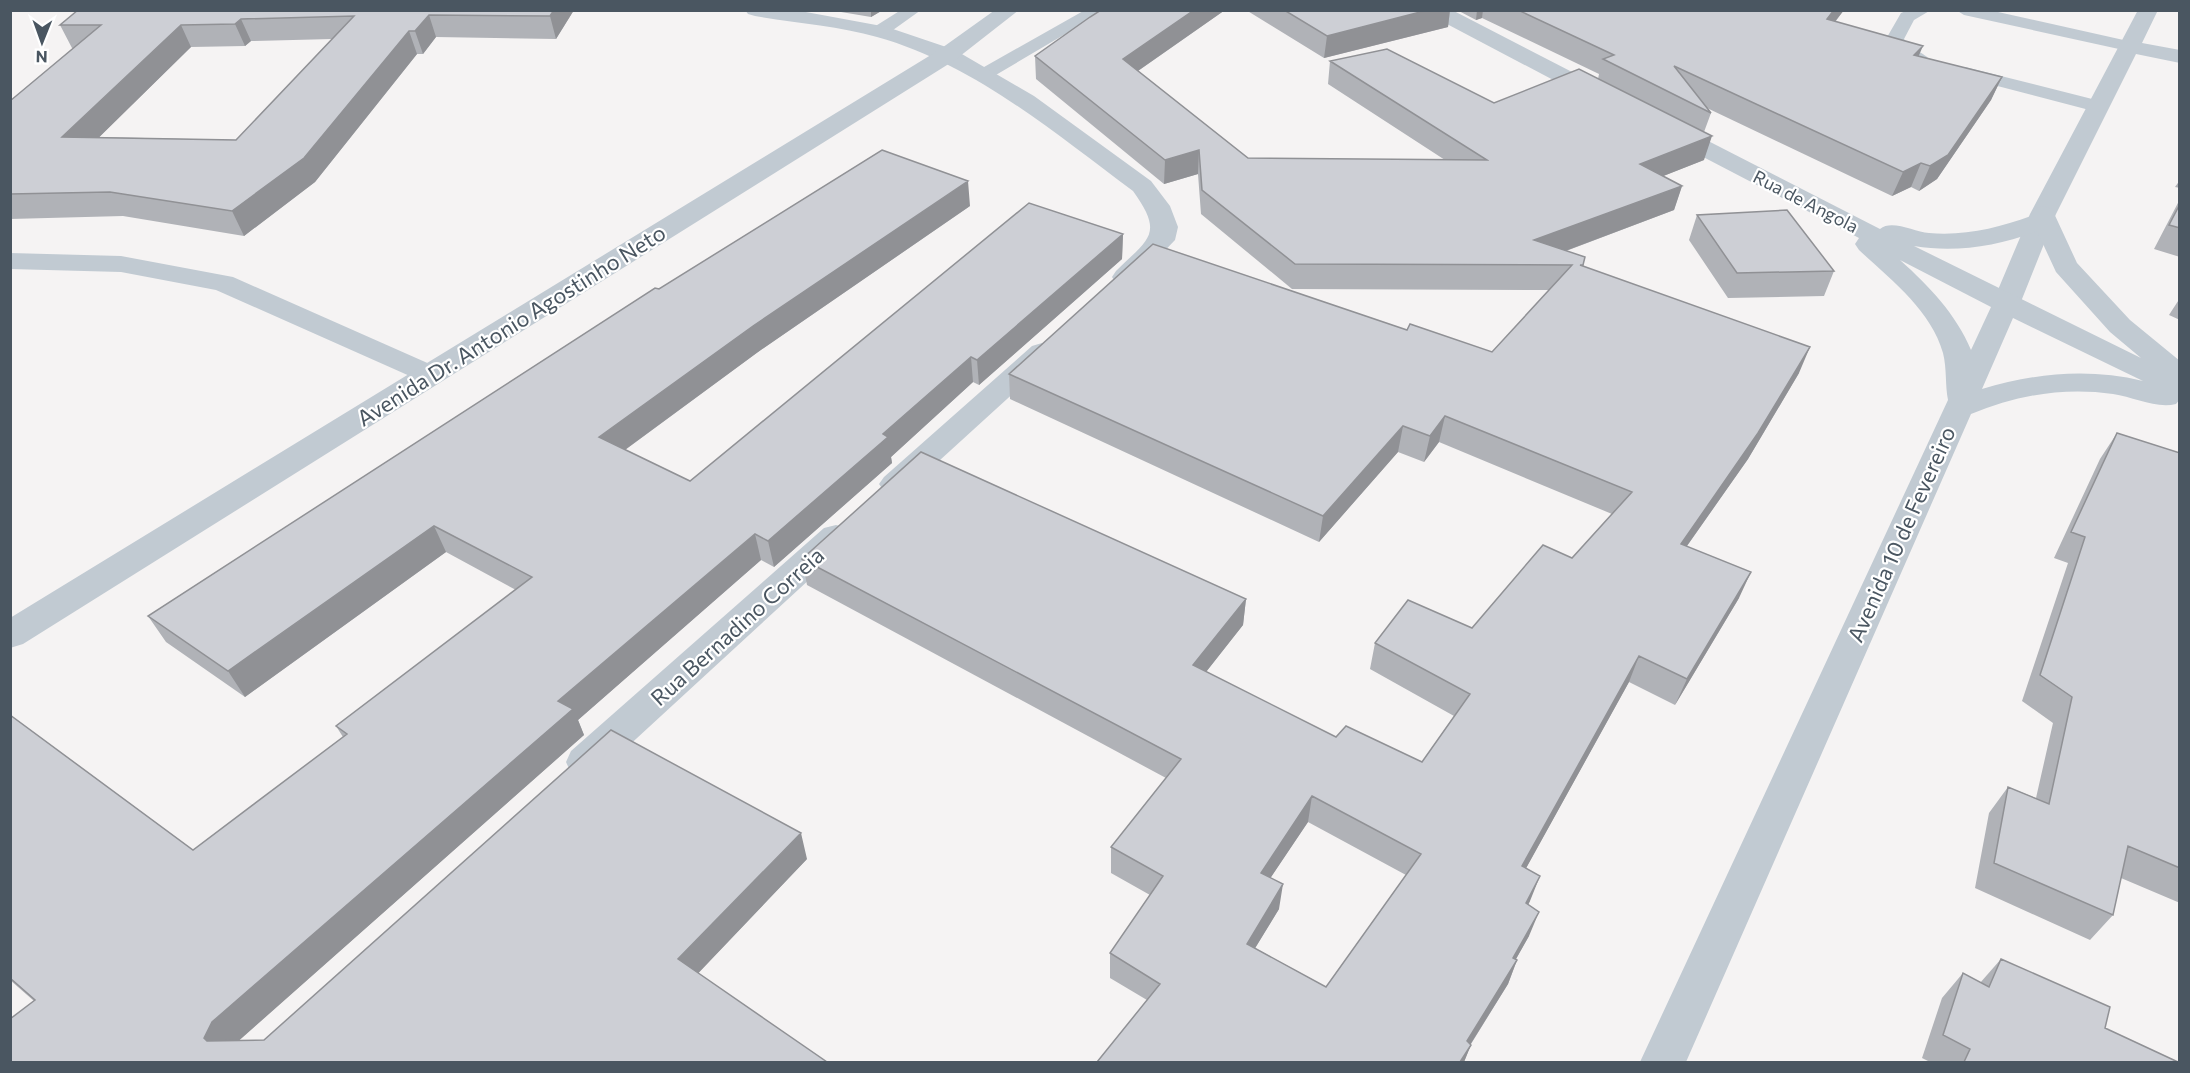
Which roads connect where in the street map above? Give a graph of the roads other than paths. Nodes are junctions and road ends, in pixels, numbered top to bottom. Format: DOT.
graph roads {
  1 [pos="755,10"];
  2 [pos="913,10"];
  3 [pos="1009,10"];
  4 [pos="1098,10"];
  5 [pos="1435,10"];
  6 [pos="1923,10"];
  7 [pos="1964,10"];
  8 [pos="2148,10"];
  9 [pos="880,31"];
  10 [pos="2128,46"];
  11 [pos="947,55"];
  12 [pos="2180,57"];
  13 [pos="983,75"];
  14 [pos="2097,106"];
  15 [pos="1833,214"];
  16 [pos="2041,218"];
  17 [pos="10,261"];
  18 [pos="1106,293"];
  19 [pos="2006,304"];
  20 [pos="1062,333"];
  21 [pos="431,375"];
  22 [pos="2180,375"];
  23 [pos="2180,388"];
  24 [pos="2180,402"];
  25 [pos="1960,403"];
  26 [pos="10,635"];
  27 [pos="563,782"];
  28 [pos="1663,1062"];
  1 -- 9 [label="street"];
  2 -- 9 [label="lane"];
  3 -- 11 [label="street, Avenida Dr. Antonio Agostinho Neto"];
  4 -- 13 [label="lane"];
  5 -- 15 [label="street, Rua de Angola"];
  6 -- 14 [label="lane"];
  7 -- 10 [label="lane"];
  8 -- 10 [label="street, Avenida 10 de Fevereiro"];
  9 -- 11 [label="street"];
  10 -- 12 [label="street"];
  10 -- 14 [label="street, Avenida 10 de Fevereiro"];
  11 -- 13 [label="street"];
  11 -- 21 [label="street, Avenida Dr. Antonio Agostinho Neto"];
  13 -- 18 [label="street"];
  14 -- 16 [label="street, Avenida 10 de Fevereiro"];
  15 -- 16 [label="street"];
  15 -- 19 [label="street, Rua de Angola"];
  15 -- 25 [label="street"];
  16 -- 19 [label="street, Avenida 10 de Fevereiro"];
  16 -- 22 [label="street"];
  17 -- 21 [label="street"];
  19 -- 23 [label="street, Rua de Angola"];
  19 -- 25 [label="street, Avenida 10 de Fevereiro"];
  20 -- 27 [label="street, Rua Bernadino Correia"];
  21 -- 26 [label="street, Avenida Dr. Antonio Agostinho Neto"];
  24 -- 25 [label="street"];
  25 -- 28 [label="street, Avenida 10 de Fevereiro"];
}
